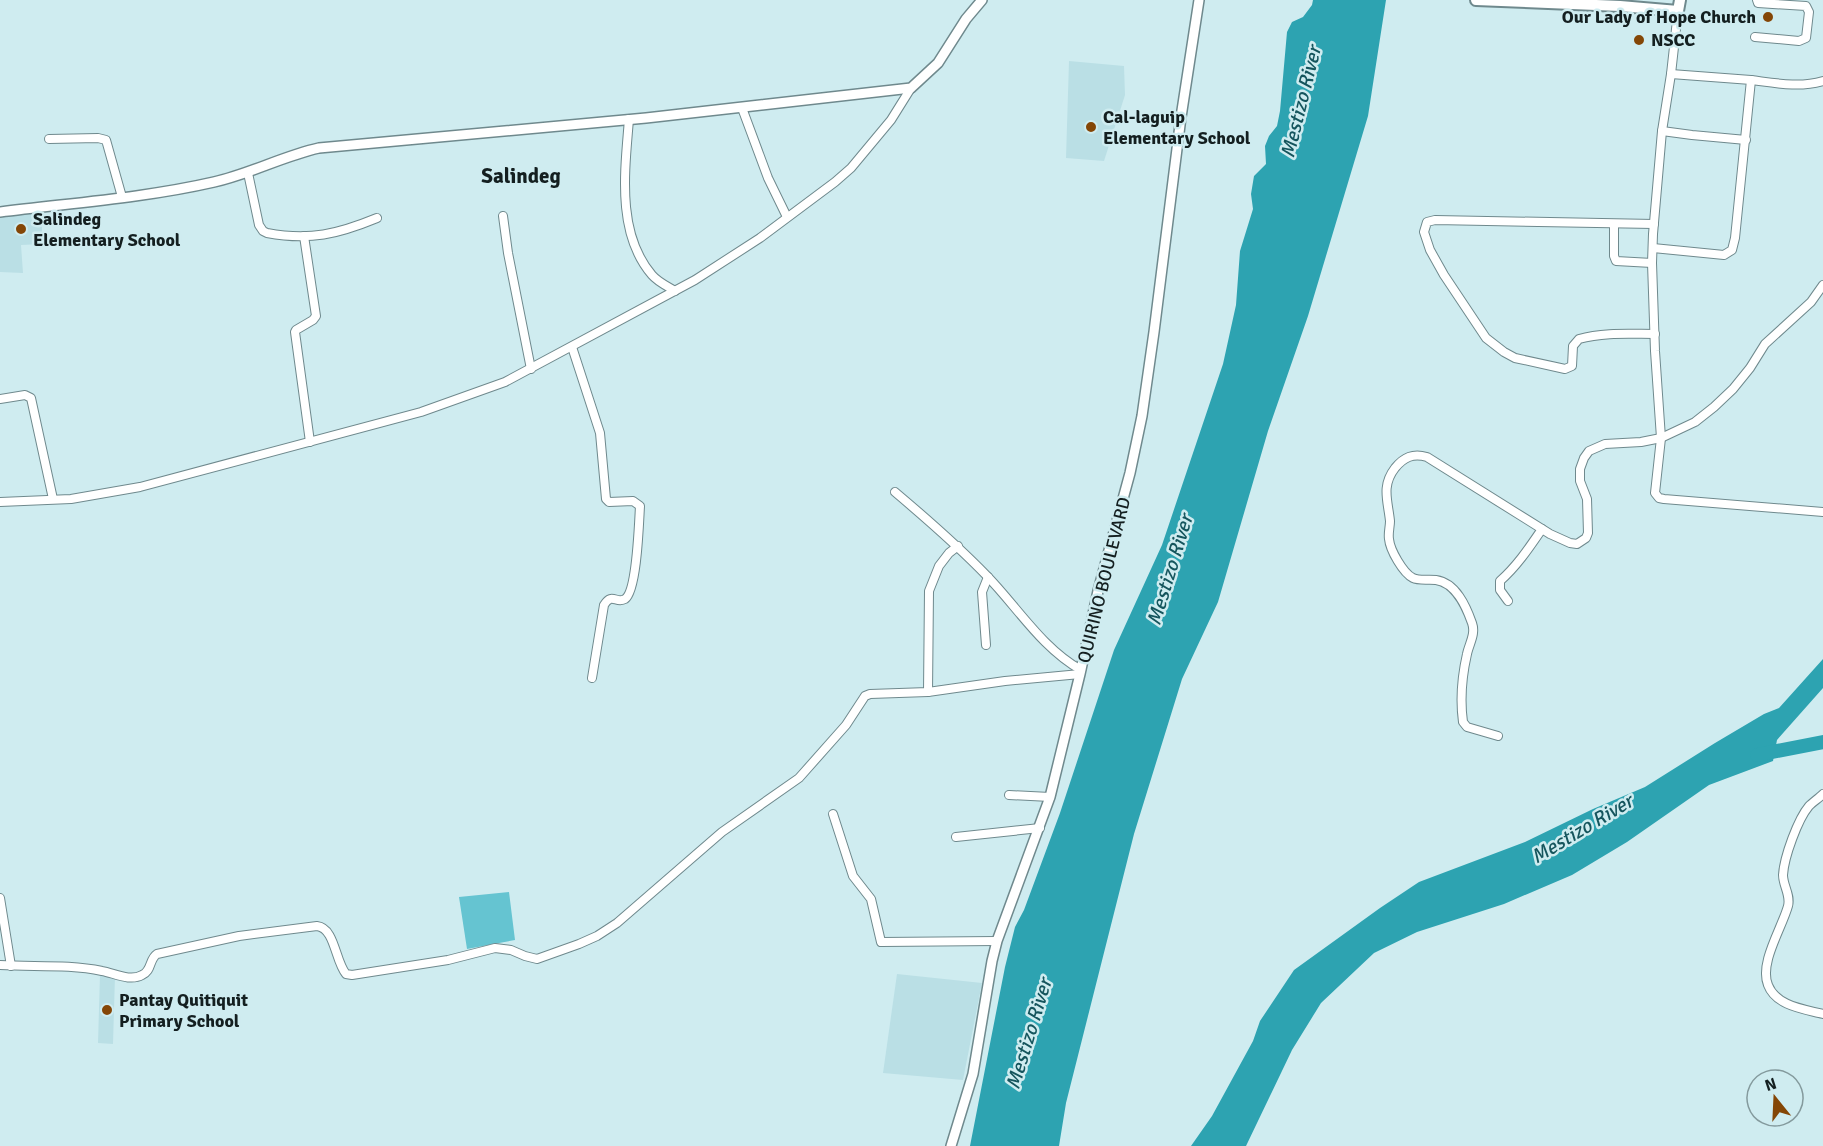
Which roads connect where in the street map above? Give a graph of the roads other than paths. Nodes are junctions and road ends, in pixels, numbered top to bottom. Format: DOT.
graph roads {
  1 [pos="982,0"];
  2 [pos="1198,0"];
  3 [pos="1476,0"];
  4 [pos="1757,0"];
  5 [pos="1620,3"];
  6 [pos="1679,6"];
  7 [pos="1755,37"];
  8 [pos="1671,74"];
  9 [pos="1751,80"];
  10 [pos="1823,81"];
  11 [pos="911,88"];
  12 [pos="742,108"];
  13 [pos="629,119"];
  14 [pos="1662,130"];
  15 [pos="49,139"];
  16 [pos="1746,140"];
  17 [pos="248,173"];
  18 [pos="122,197"];
  19 [pos="0,212"];
  20 [pos="503,216"];
  21 [pos="787,217"];
  22 [pos="377,218"];
  23 [pos="1614,224"];
  24 [pos="1654,224"];
  25 [pos="304,236"];
  26 [pos="1653,248"];
  27 [pos="1652,263"];
  28 [pos="1823,285"];
  29 [pos="675,291"];
  30 [pos="1655,334"];
  31 [pos="572,347"];
  32 [pos="531,369"];
  33 [pos="0,399"];
  34 [pos="1661,440"];
  35 [pos="310,442"];
  36 [pos="895,492"];
  37 [pos="53,499"];
  38 [pos="0,502"];
  39 [pos="1823,512"];
  40 [pos="1542,529"];
  41 [pos="958,546"];
  42 [pos="988,577"];
  43 [pos="1508,601"];
  44 [pos="986,645"];
  45 [pos="1081,672"];
  46 [pos="592,678"];
  47 [pos="928,692"];
  48 [pos="1498,736"];
  49 [pos="1823,794"];
  50 [pos="1009,795"];
  51 [pos="1050,797"];
  52 [pos="833,814"];
  53 [pos="1040,828"];
  54 [pos="956,837"];
  55 [pos="0,898"];
  56 [pos="997,941"];
  57 [pos="0,965"];
  58 [pos="10,966"];
  59 [pos="1823,1014"];
  60 [pos="951,1146"];
  1 -- 11 [label="street"];
  2 -- 45 [label="street, QUIRINO BOULEVARD"];
  3 -- 5 [label="main road"];
  4 -- 7 [label="street"];
  5 -- 6 [label="main road"];
  6 -- 8 [label="street"];
  8 -- 9 [label="street"];
  8 -- 14 [label="street"];
  9 -- 10 [label="street"];
  9 -- 16 [label="street"];
  11 -- 12 [label="street"];
  11 -- 21 [label="street"];
  12 -- 13 [label="street"];
  12 -- 21 [label="street"];
  13 -- 17 [label="street"];
  13 -- 29 [label="street"];
  14 -- 16 [label="street"];
  14 -- 24 [label="street"];
  15 -- 18 [label="street"];
  16 -- 26 [label="street"];
  17 -- 18 [label="street"];
  17 -- 25 [label="street"];
  18 -- 19 [label="street"];
  20 -- 32 [label="street"];
  21 -- 29 [label="street"];
  22 -- 25 [label="street"];
  23 -- 24 [label="street"];
  23 -- 27 [label="street"];
  23 -- 30 [label="street"];
  24 -- 26 [label="street"];
  25 -- 35 [label="street"];
  26 -- 27 [label="street"];
  27 -- 30 [label="street"];
  28 -- 34 [label="street"];
  29 -- 31 [label="street"];
  30 -- 34 [label="street"];
  31 -- 32 [label="street"];
  31 -- 46 [label="street"];
  32 -- 35 [label="street"];
  33 -- 37 [label="street"];
  34 -- 39 [label="street"];
  34 -- 40 [label="street"];
  35 -- 37 [label="street"];
  36 -- 41 [label="street"];
  37 -- 38 [label="street"];
  40 -- 43 [label="street"];
  40 -- 48 [label="street"];
  41 -- 42 [label="street"];
  41 -- 47 [label="street"];
  42 -- 44 [label="street"];
  42 -- 45 [label="street"];
  45 -- 47 [label="street"];
  45 -- 51 [label="street, QUIRINO BOULEVARD"];
  47 -- 58 [label="street"];
  49 -- 59 [label="street"];
  50 -- 51 [label="street"];
  51 -- 53 [label="street, QUIRINO BOULEVARD"];
  52 -- 56 [label="street"];
  53 -- 54 [label="street"];
  53 -- 56 [label="street, QUIRINO BOULEVARD"];
  55 -- 58 [label="street"];
  56 -- 60 [label="street, QUIRINO BOULEVARD"];
  57 -- 58 [label="street"];
}
